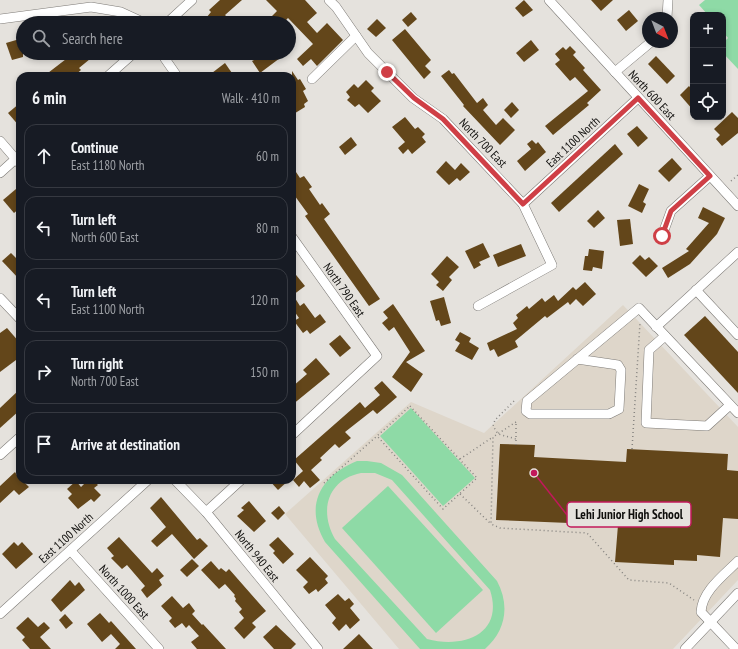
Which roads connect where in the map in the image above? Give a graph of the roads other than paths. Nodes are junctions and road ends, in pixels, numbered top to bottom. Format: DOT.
graph roads {
  1 [pos="192,0"];
  2 [pos="328,0"];
  3 [pos="550,0"];
  4 [pos="668,0"];
  5 [pos="667,12"];
  6 [pos="23,16"];
  7 [pos="130,16"];
  8 [pos="175,16"];
  9 [pos="16,17"];
  10 [pos="0,19"];
  11 [pos="356,36"];
  12 [pos="644,48"];
  13 [pos="126,60"];
  14 [pos="166,60"];
  15 [pos="113,72"];
  16 [pos="174,72"];
  17 [pos="615,72"];
  18 [pos="312,80"];
  19 [pos="638,98"];
  20 [pos="0,141"];
  21 [pos="16,156"];
  22 [pos="16,161"];
  23 [pos="0,173"];
  24 [pos="710,176"];
  25 [pos="523,204"];
  26 [pos="738,206"];
  27 [pos="662,236"];
  28 [pos="296,243"];
  29 [pos="738,252"];
  30 [pos="696,290"];
  31 [pos="1,301"];
  32 [pos="478,306"];
  33 [pos="16,315"];
  34 [pos="656,327"];
  35 [pos="738,335"];
  36 [pos="665,336"];
  37 [pos="578,359"];
  38 [pos="730,405"];
  39 [pos="738,413"];
  40 [pos="296,431"];
  41 [pos="16,441"];
  42 [pos="0,455"];
  43 [pos="144,484"];
  44 [pos="179,484"];
  45 [pos="237,484"];
  46 [pos="206,512"];
  47 [pos="70,551"];
  48 [pos="738,561"];
  49 [pos="738,593"];
  50 [pos="0,614"];
  51 [pos="711,621"];
  52 [pos="159,649"];
  53 [pos="318,649"];
  54 [pos="685,649"];
  55 [pos="736,649"];
  1 -- 8 [label="street"];
  2 -- 11 [label="street, North 700 East"];
  3 -- 17 [label="street, North 600 East"];
  4 -- 5 [label="street"];
  6 -- 7 [label="street"];
  9 -- 10 [label="street"];
  11 -- 18 [label="street"];
  11 -- 25 [label="street, North 700 East"];
  12 -- 17 [label="street"];
  13 -- 15 [label="street"];
  14 -- 16 [label="street"];
  17 -- 19 [label="street, North 600 East"];
  19 -- 24 [label="street, North 600 East"];
  19 -- 25 [label="street, East 1100 North"];
  20 -- 21 [label="street"];
  22 -- 23 [label="street"];
  24 -- 26 [label="street, North 600 East"];
  24 -- 27 [label="street"];
  25 -- 32 [label="street, North 700 East"];
  28 -- 40 [label="street, North 790 East"];
  29 -- 30 [label="street"];
  30 -- 34 [label="street"];
  30 -- 35 [label="street"];
  31 -- 33 [label="street"];
  34 -- 36 [label="street"];
  34 -- 37 [label="street"];
  36 -- 38 [label="street"];
  36 -- 38 [label="street"];
  37 -- 37 [label="street"];
  38 -- 39 [label="street"];
  41 -- 42 [label="street"];
  43 -- 47 [label="street, East 1100 North"];
  44 -- 46 [label="street, North 940 East"];
  45 -- 46 [label="street"];
  46 -- 53 [label="street, North 940 East"];
  47 -- 50 [label="street, East 1100 North"];
  47 -- 52 [label="street, North 1000 East"];
  48 -- 51 [label="street"];
  49 -- 51 [label="street"];
  51 -- 54 [label="street"];
  51 -- 55 [label="street"];
}
